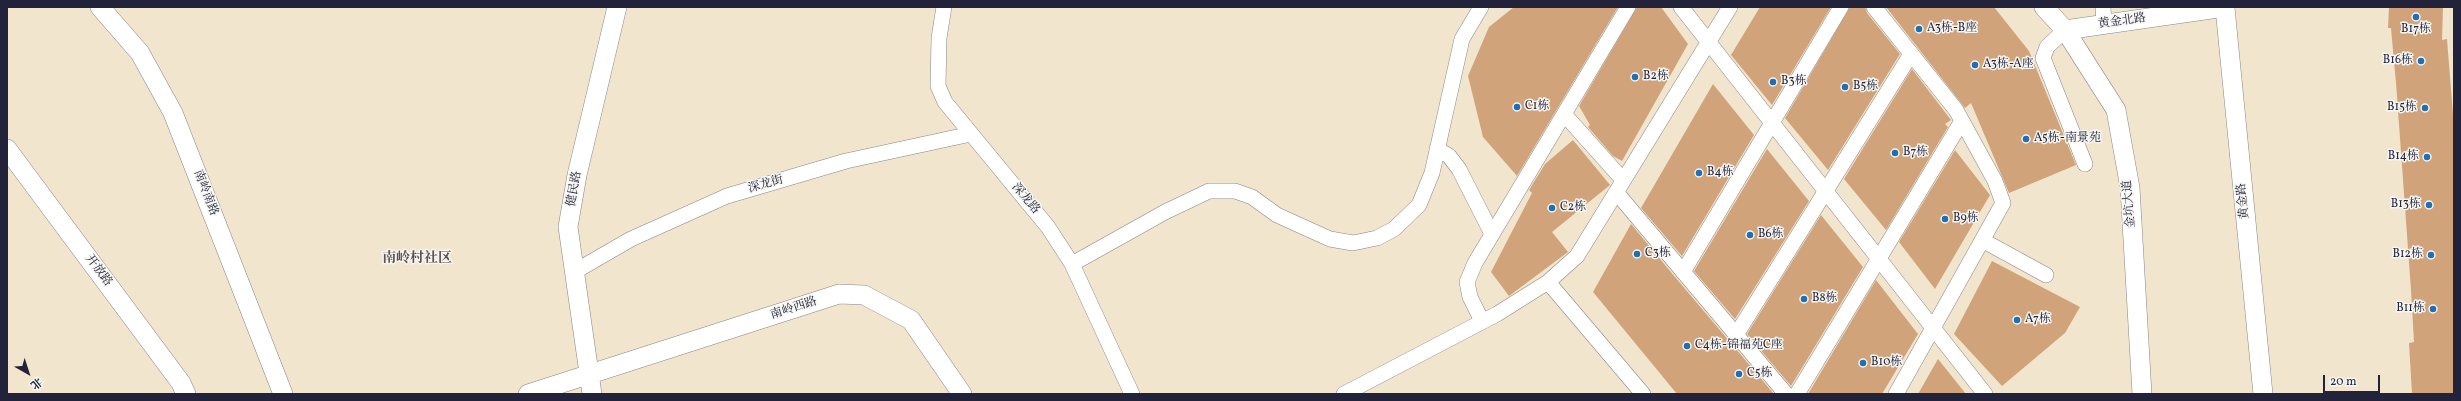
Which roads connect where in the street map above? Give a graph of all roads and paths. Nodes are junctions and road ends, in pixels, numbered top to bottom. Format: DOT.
graph roads {
  1 [pos="100,7"];
  2 [pos="617,7"];
  3 [pos="944,7"];
  4 [pos="1481,7"];
  5 [pos="1628,7"];
  6 [pos="1681,7"];
  7 [pos="1730,7"];
  8 [pos="1841,7"];
  9 [pos="1874,7"];
  10 [pos="2044,7"];
  11 [pos="2225,8"];
  12 [pos="2103,16"];
  13 [pos="2065,30"];
  14 [pos="1708,43"];
  15 [pos="1911,54"];
  16 [pos="1564,114"];
  17 [pos="1962,121"];
  18 [pos="1772,123"];
  19 [pos="971,134"];
  20 [pos="7,149"];
  21 [pos="1436,149"];
  22 [pos="2085,164"];
  23 [pos="1619,186"];
  24 [pos="1826,192"];
  25 [pos="1492,234"];
  26 [pos="1982,240"];
  27 [pos="1878,259"];
  28 [pos="1072,264"];
  29 [pos="574,272"];
  30 [pos="1683,272"];
  31 [pos="2046,275"];
  32 [pos="1548,282"];
  33 [pos="1482,322"];
  34 [pos="1933,328"];
  35 [pos="1736,335"];
  36 [pos="589,374"];
  37 [pos="186,394"];
  38 [pos="283,394"];
  39 [pos="528,394"];
  40 [pos="592,394"];
  41 [pos="962,394"];
  42 [pos="1132,394"];
  43 [pos="1344,394"];
  44 [pos="1642,394"];
  45 [pos="1786,394"];
  46 [pos="1797,394"];
  47 [pos="1896,394"];
  48 [pos="1985,394"];
  49 [pos="2142,394"];
  50 [pos="2263,394"];
  1 -- 38 [label="street, 南岭南路"];
  2 -- 29 [label="street, 健民路"];
  3 -- 19 [label="street, 深龙路"];
  4 -- 21 [label="street"];
  5 -- 16 [label="street"];
  6 -- 14 [label="street"];
  7 -- 14 [label="street"];
  8 -- 18 [label="street"];
  9 -- 15 [label="street"];
  10 -- 13 [label="street, 金坑大道"];
  11 -- 12 [label="street, 黄金北路"];
  11 -- 50 [label="street, 黄金路"];
  12 -- 13 [label="street, 黄金北路"];
  13 -- 22 [label="street"];
  13 -- 49 [label="street, 金坑大道"];
  14 -- 18 [label="street"];
  14 -- 23 [label="street"];
  15 -- 17 [label="street"];
  15 -- 24 [label="street"];
  16 -- 23 [label="street"];
  16 -- 25 [label="street"];
  17 -- 26 [label="street"];
  17 -- 27 [label="street"];
  18 -- 24 [label="street"];
  18 -- 30 [label="street"];
  19 -- 28 [label="street, 深龙路"];
  19 -- 29 [label="street, 深龙街"];
  20 -- 37 [label="street, 开放路"];
  21 -- 25 [label="street"];
  21 -- 28 [label="street"];
  23 -- 30 [label="street"];
  23 -- 32 [label="street"];
  24 -- 27 [label="street"];
  24 -- 35 [label="street"];
  25 -- 33 [label="street"];
  26 -- 31 [label="street"];
  26 -- 34 [label="street"];
  27 -- 34 [label="street"];
  27 -- 46 [label="street"];
  28 -- 42 [label="street, 深龙路"];
  29 -- 36 [label="street, 健民路"];
  30 -- 35 [label="street"];
  32 -- 33 [label="street"];
  32 -- 44 [label="street"];
  33 -- 43 [label="street"];
  34 -- 47 [label="street"];
  34 -- 48 [label="street"];
  35 -- 45 [label="street"];
  36 -- 39 [label="street, 南岭西路"];
  36 -- 40 [label="street, 健民路"];
  36 -- 41 [label="street, 南岭西路"];
}
